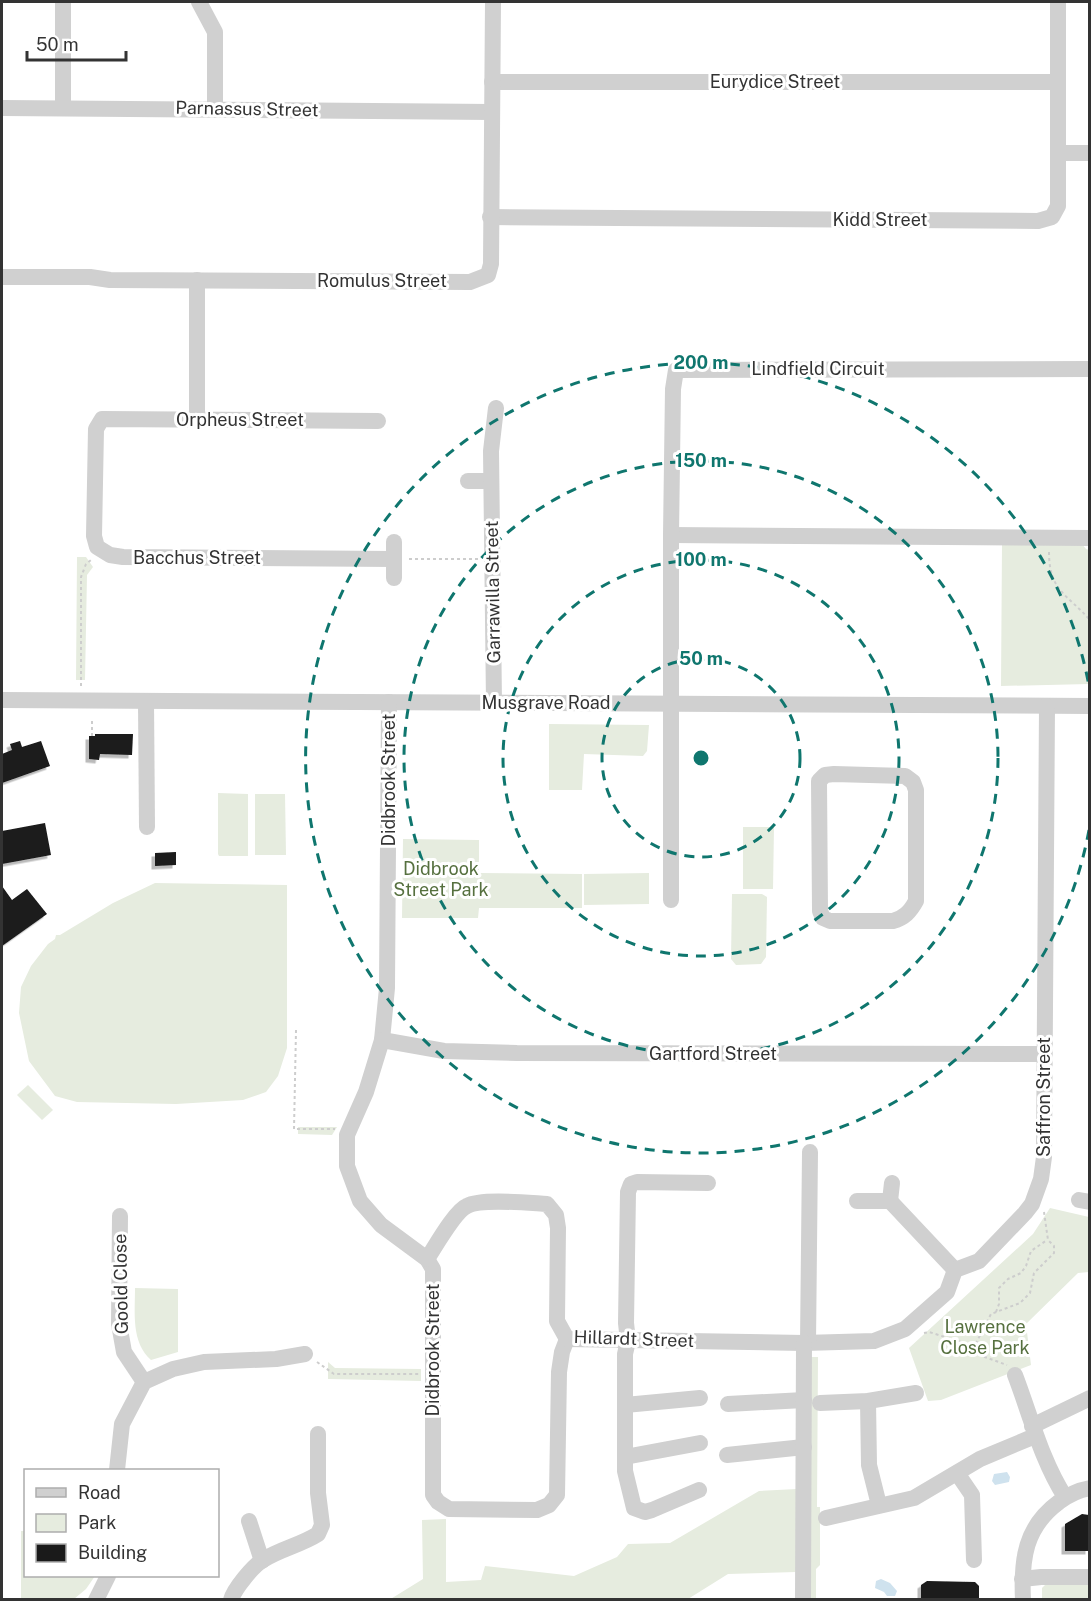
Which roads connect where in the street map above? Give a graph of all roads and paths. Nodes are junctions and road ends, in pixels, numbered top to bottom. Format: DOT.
graph roads {
  1 [pos="63,2"];
  2 [pos="199,2"];
  3 [pos="493,2"];
  4 [pos="1058,2"];
  5 [pos="492,82"];
  6 [pos="1058,82"];
  7 [pos="2,108"];
  8 [pos="63,108"];
  9 [pos="215,109"];
  10 [pos="492,112"];
  11 [pos="1059,153"];
  12 [pos="1089,153"];
  13 [pos="490,217"];
  14 [pos="2,276"];
  15 [pos="198,280"];
  16 [pos="1089,369"];
  17 [pos="496,408"];
  18 [pos="197,419"];
  19 [pos="378,421"];
  20 [pos="468,481"];
  21 [pos="491,481"];
  22 [pos="671,535"];
  23 [pos="1049,538"];
  24 [pos="1089,538"];
  25 [pos="394,542"];
  26 [pos="97,547"];
  27 [pos="394,559"];
  28 [pos="492,559"];
  29 [pos="394,578"];
  30 [pos="1089,620"];
  31 [pos="81,686"];
  32 [pos="2,700"];
  33 [pos="146,701"];
  34 [pos="389,702"];
  35 [pos="671,702"];
  36 [pos="494,703"];
  37 [pos="1047,706"];
  38 [pos="1089,706"];
  39 [pos="92,721"];
  40 [pos="92,736"];
  41 [pos="825,775"];
  42 [pos="147,827"];
  43 [pos="671,900"];
  44 [pos="296,1030"];
  45 [pos="382,1040"];
  46 [pos="1044,1054"];
  47 [pos="350,1130"];
  48 [pos="810,1152"];
  49 [pos="708,1183"];
  50 [pos="892,1183"];
  51 [pos="856,1201"];
  52 [pos="890,1201"];
  53 [pos="1032,1204"];
  54 [pos="120,1216"];
  55 [pos="1048,1240"];
  56 [pos="427,1259"];
  57 [pos="955,1270"];
  58 [pos="996,1312"];
  59 [pos="919,1334"];
  60 [pos="567,1339"];
  61 [pos="628,1341"];
  62 [pos="806,1342"];
  63 [pos="973,1349"];
  64 [pos="305,1354"];
  65 [pos="1014,1371"];
  66 [pos="433,1374"];
  67 [pos="144,1382"];
  68 [pos="916,1393"];
  69 [pos="700,1398"];
  70 [pos="1089,1398"];
  71 [pos="868,1401"];
  72 [pos="812,1402"];
  73 [pos="728,1404"];
  74 [pos="625,1405"];
  75 [pos="1033,1431"];
  76 [pos="318,1434"];
  77 [pos="699,1443"];
  78 [pos="804,1447"];
  79 [pos="727,1455"];
  80 [pos="625,1457"];
  81 [pos="117,1469"];
  82 [pos="957,1473"];
  83 [pos="1089,1488"];
  84 [pos="699,1490"];
  85 [pos="1065,1497"];
  86 [pos="879,1505"];
  87 [pos="826,1518"];
  88 [pos="249,1521"];
  89 [pos="262,1560"];
  90 [pos="974,1560"];
  91 [pos="107,1577"];
  92 [pos="1089,1577"];
  93 [pos="1022,1579"];
  94 [pos="96,1599"];
  95 [pos="231,1599"];
  96 [pos="802,1599"];
  97 [pos="1023,1599"];
  1 -- 8 [label="street"];
  2 -- 9 [label="street"];
  3 -- 5 [label="street, Romulus Street"];
  4 -- 6 [label="street, Kidd Street"];
  5 -- 6 [label="street, Eurydice Street"];
  5 -- 10 [label="street, Romulus Street"];
  6 -- 11 [label="street, Kidd Street"];
  7 -- 8 [label="street, Parnassus Street"];
  8 -- 9 [label="street, Parnassus Street"];
  9 -- 10 [label="street, Parnassus Street"];
  10 -- 13 [label="street, Romulus Street"];
  11 -- 12 [label="street"];
  11 -- 13 [label="street, Kidd Street"];
  13 -- 15 [label="street, Romulus Street"];
  14 -- 15 [label="street, Romulus Street"];
  15 -- 18 [label="street"];
  16 -- 22 [label="street, Lindfield Circuit"];
  17 -- 21 [label="street, Garrawilla Street"];
  18 -- 19 [label="street, Orpheus Street"];
  18 -- 26 [label="street, Orpheus Street"];
  20 -- 21 [label="street"];
  21 -- 28 [label="street, Garrawilla Street"];
  22 -- 23 [label="street"];
  22 -- 35 [label="street, Lindfield Circuit"];
  23 -- 24 [label="street"];
  23 -- 30 [label="path"];
  25 -- 27 [label="street"];
  26 -- 27 [label="street, Bacchus Street"];
  26 -- 31 [label="path"];
  27 -- 28 [label="path"];
  27 -- 29 [label="street"];
  28 -- 36 [label="street, Garrawilla Street"];
  32 -- 33 [label="street, Musgrave Road"];
  33 -- 34 [label="street, Musgrave Road"];
  33 -- 42 [label="street"];
  34 -- 36 [label="street, Musgrave Road"];
  34 -- 45 [label="street, Didbrook Street"];
  35 -- 36 [label="street, Musgrave Road"];
  35 -- 37 [label="street, Musgrave Road"];
  35 -- 43 [label="street, Lindfield Circuit"];
  37 -- 38 [label="street, Musgrave Road"];
  37 -- 46 [label="street, Saffron Street"];
  39 -- 40 [label="path"];
  41 -- 41 [label="street"];
  44 -- 47 [label="path"];
  45 -- 46 [label="street, Gartford Street"];
  45 -- 47 [label="street, Didbrook Street"];
  46 -- 53 [label="street, Saffron Street"];
  47 -- 56 [label="street, Didbrook Street"];
  48 -- 62 [label="street"];
  49 -- 61 [label="street"];
  50 -- 52 [label="street"];
  51 -- 52 [label="street"];
  52 -- 57 [label="street"];
  53 -- 55 [label="path"];
  53 -- 57 [label="street, Saffron Street"];
  54 -- 67 [label="street, Goold Close"];
  55 -- 58 [label="path"];
  55 -- 58 [label="path"];
  56 -- 60 [label="street, Hillardt Street"];
  56 -- 66 [label="street, Didbrook Street"];
  57 -- 62 [label="street"];
  58 -- 63 [label="path"];
  59 -- 63 [label="path"];
  60 -- 61 [label="street, Hillardt Street"];
  60 -- 66 [label="street, Didbrook Street"];
  61 -- 62 [label="street, Hillardt Street"];
  61 -- 74 [label="street"];
  62 -- 72 [label="street"];
  63 -- 65 [label="path"];
  64 -- 66 [label="path"];
  64 -- 67 [label="street"];
  65 -- 75 [label="street"];
  67 -- 81 [label="street"];
  68 -- 71 [label="street"];
  69 -- 74 [label="street"];
  70 -- 75 [label="street"];
  71 -- 72 [label="street"];
  71 -- 86 [label="street"];
  72 -- 73 [label="street"];
  72 -- 78 [label="street"];
  74 -- 80 [label="street"];
  75 -- 82 [label="street"];
  75 -- 85 [label="street"];
  76 -- 89 [label="street"];
  77 -- 80 [label="street"];
  78 -- 79 [label="street"];
  78 -- 96 [label="street"];
  80 -- 84 [label="street"];
  82 -- 86 [label="street"];
  82 -- 90 [label="street"];
  83 -- 85 [label="street"];
  85 -- 93 [label="street"];
  86 -- 87 [label="street"];
  88 -- 89 [label="street"];
  89 -- 95 [label="street"];
  91 -- 94 [label="street"];
  92 -- 93 [label="street"];
  93 -- 97 [label="street"];
}
